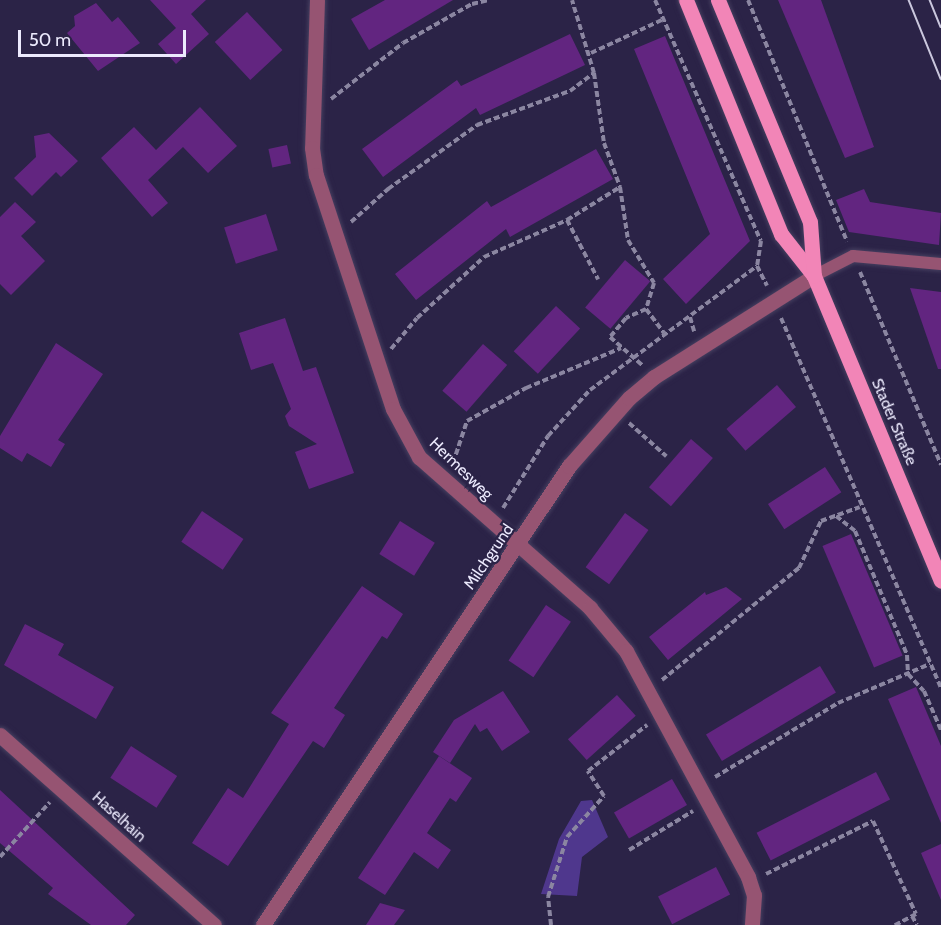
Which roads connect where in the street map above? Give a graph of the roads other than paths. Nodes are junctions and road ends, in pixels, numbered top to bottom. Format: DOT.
graph roads {
  1 [pos="317,0"];
  2 [pos="686,0"];
  3 [pos="718,0"];
  4 [pos="941,264"];
  5 [pos="814,276"];
  6 [pos="519,546"];
  7 [pos="941,580"];
  8 [pos="0,735"];
  9 [pos="214,925"];
  10 [pos="263,925"];
  11 [pos="752,925"];
  1 -- 6 [label="street, Hermesweg"];
  2 -- 5 [label="main road, Stader Straße"];
  3 -- 5 [label="main road, Stader Straße"];
  4 -- 5 [label="lane"];
  5 -- 6 [label="street, Milchgrund"];
  5 -- 7 [label="main road, Stader Straße"];
  6 -- 10 [label="street, Milchgrund"];
  6 -- 11 [label="street, Hermesweg"];
  8 -- 9 [label="street, Haselhain"];
}
